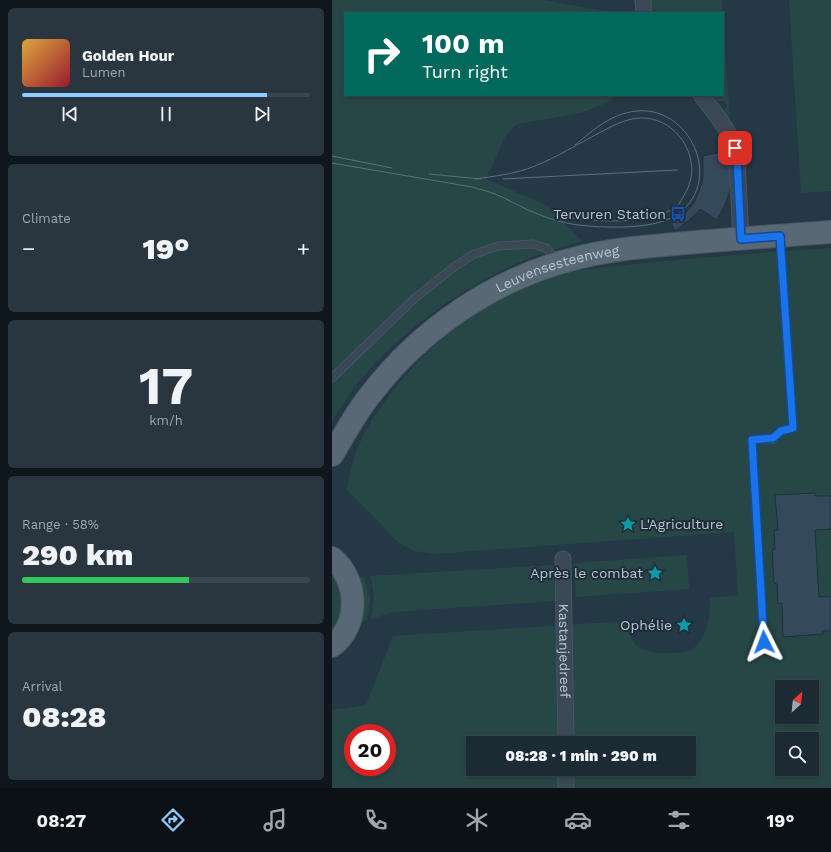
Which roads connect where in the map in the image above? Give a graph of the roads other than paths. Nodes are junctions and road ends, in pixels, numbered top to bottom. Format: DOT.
graph roads {
  1 [pos="643,0"];
  2 [pos="644,12"];
  3 [pos="702,96"];
  4 [pos="831,232"];
  5 [pos="780,236"];
  6 [pos="741,239"];
  7 [pos="560,262"];
  8 [pos="332,378"];
  9 [pos="344,434"];
  10 [pos="332,455"];
  11 [pos="332,469"];
  12 [pos="332,558"];
  13 [pos="563,559"];
  14 [pos="764,642"];
  15 [pos="332,646"];
  16 [pos="566,736"];
  17 [pos="566,776"];
  18 [pos="566,788"];
  1 -- 2 [label="street"];
  3 -- 6 [label="street"];
  4 -- 5 [label="main road, Leuvensesteenweg"];
  5 -- 6 [label="main road, Leuvensesteenweg"];
  5 -- 14 [label="lane"];
  6 -- 7 [label="main road, Leuvensesteenweg"];
  7 -- 8 [label="lane"];
  7 -- 9 [label="main road, Leuvensesteenweg"];
  9 -- 10 [label="main road, Leuvensesteenweg"];
  9 -- 11 [label="main road, Leuvensesteenweg"];
  12 -- 15 [label="main road"];
  13 -- 16 [label="street, Kastanjedreef"];
  17 -- 18 [label="street"];
}
